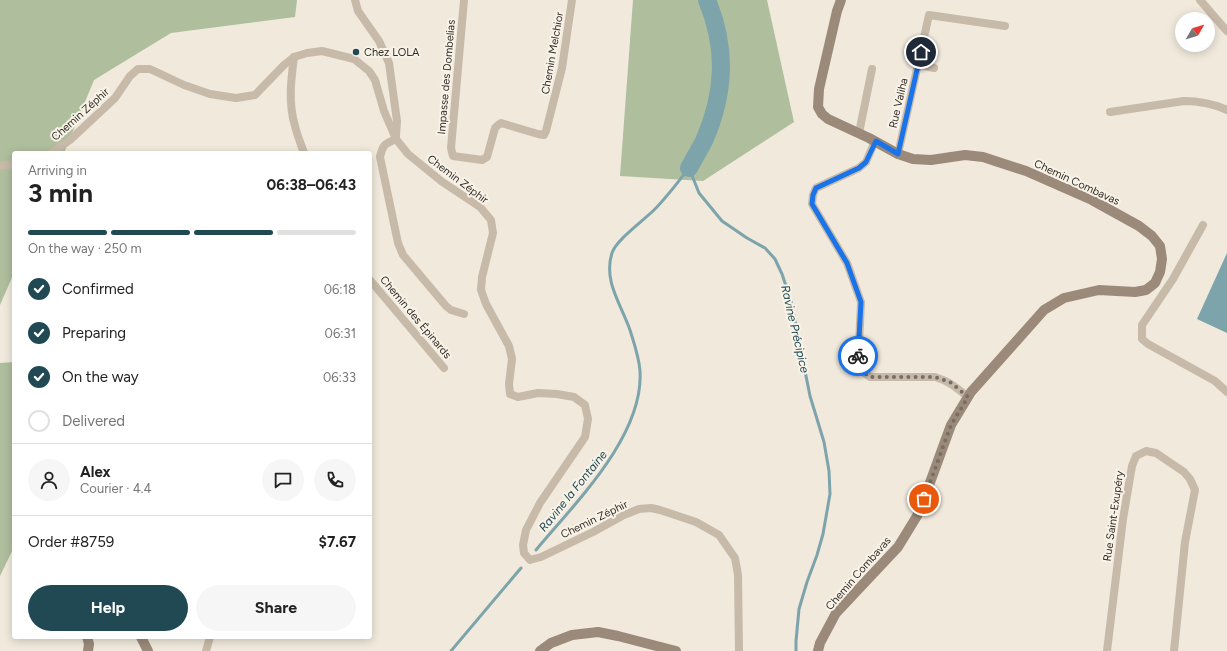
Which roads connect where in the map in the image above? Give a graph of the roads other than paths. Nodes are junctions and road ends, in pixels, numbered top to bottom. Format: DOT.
graph roads {
  1 [pos="355,0"];
  2 [pos="464,0"];
  3 [pos="572,0"];
  4 [pos="841,0"];
  5 [pos="1200,0"];
  6 [pos="1005,26"];
  7 [pos="1227,31"];
  8 [pos="294,57"];
  9 [pos="918,64"];
  10 [pos="934,68"];
  11 [pos="872,69"];
  12 [pos="1227,110"];
  13 [pos="1110,112"];
  14 [pos="859,133"];
  15 [pos="396,139"];
  16 [pos="876,141"];
  17 [pos="54,151"];
  18 [pos="303,151"];
  19 [pos="898,154"];
  20 [pos="453,156"];
  21 [pos="12,164"];
  22 [pos="0,166"];
  23 [pos="1203,225"];
  24 [pos="372,282"];
  25 [pos="464,314"];
  26 [pos="444,368"];
  27 [pos="1227,392"];
  28 [pos="968,397"];
  29 [pos="88,639"];
  30 [pos="142,639"];
  31 [pos="209,639"];
  32 [pos="88,651"];
  33 [pos="148,651"];
  34 [pos="206,651"];
  35 [pos="540,651"];
  36 [pos="676,651"];
  37 [pos="739,651"];
  38 [pos="818,651"];
  39 [pos="1107,651"];
  40 [pos="1174,651"];
  1 -- 15 [label="street"];
  2 -- 20 [label="street, Impasse des Dombelias"];
  3 -- 20 [label="street, Chemin Melchior"];
  4 -- 14 [label="street, Chemin Combavas"];
  5 -- 7 [label="street"];
  6 -- 9 [label="street, Rue Valiha"];
  8 -- 15 [label="street, Chemin Zéphir"];
  8 -- 17 [label="street, Chemin Zéphir"];
  8 -- 18 [label="street"];
  9 -- 10 [label="street"];
  9 -- 19 [label="street, Rue Valiha"];
  11 -- 14 [label="street"];
  12 -- 13 [label="street"];
  14 -- 16 [label="street, Chemin Combavas"];
  15 -- 25 [label="street"];
  15 -- 37 [label="street, Chemin Zéphir"];
  16 -- 19 [label="street, Chemin Combavas"];
  16 -- 28 [label="street"];
  19 -- 28 [label="street, Chemin Combavas"];
  21 -- 22 [label="street"];
  23 -- 27 [label="street"];
  24 -- 26 [label="street, Chemin des Épinards"];
  28 -- 38 [label="street, Chemin Combavas"];
  29 -- 32 [label="street"];
  30 -- 33 [label="street"];
  31 -- 34 [label="street"];
  35 -- 36 [label="street"];
  39 -- 40 [label="street, Rue Saint-Exupéry"];
}
